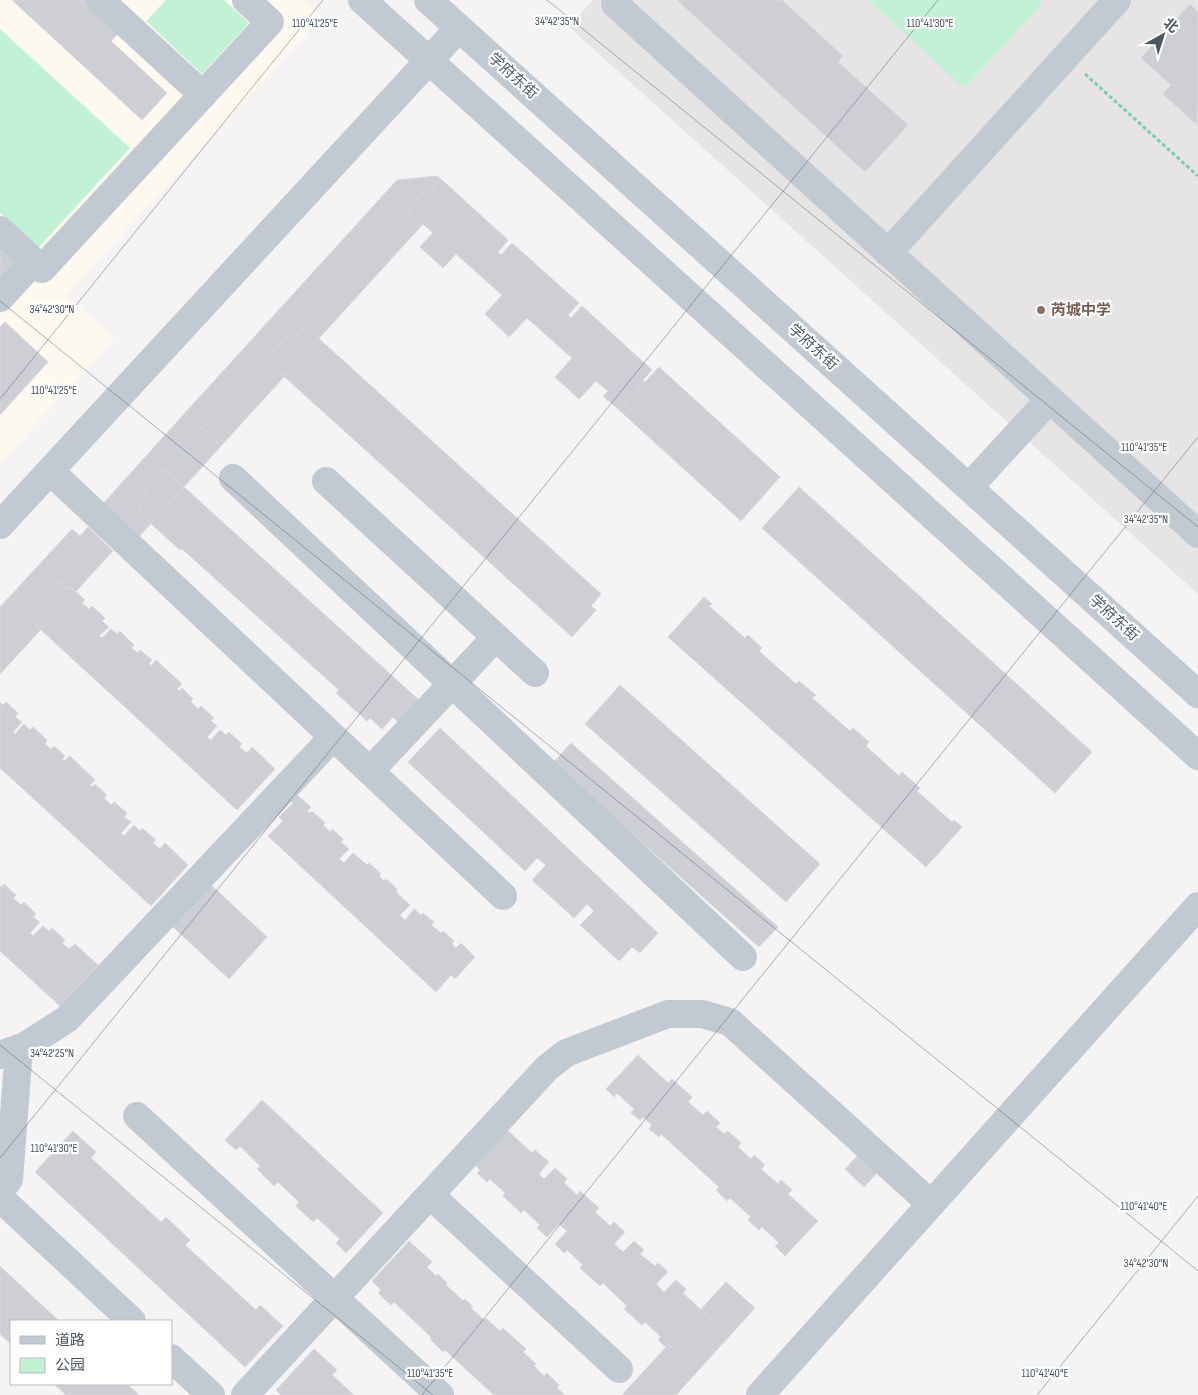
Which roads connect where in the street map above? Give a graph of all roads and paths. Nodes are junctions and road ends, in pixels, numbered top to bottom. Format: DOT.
graph roads {
  1 [pos="100,0"];
  2 [pos="246,0"];
  3 [pos="362,0"];
  4 [pos="428,0"];
  5 [pos="619,0"];
  6 [pos="1117,0"];
  7 [pos="459,28"];
  8 [pos="1066,56"];
  9 [pos="429,60"];
  10 [pos="203,95"];
  11 [pos="1198,176"];
  12 [pos="0,230"];
  13 [pos="888,252"];
  14 [pos="34,261"];
  15 [pos="0,298"];
  16 [pos="1050,399"];
  17 [pos="50,471"];
  18 [pos="233,478"];
  19 [pos="326,481"];
  20 [pos="969,488"];
  21 [pos="0,525"];
  22 [pos="1198,534"];
  23 [pos="496,637"];
  24 [pos="535,673"];
  25 [pos="451,684"];
  26 [pos="1198,694"];
  27 [pos="333,737"];
  28 [pos="1198,756"];
  29 [pos="370,771"];
  30 [pos="503,896"];
  31 [pos="1198,906"];
  32 [pos="743,957"];
  33 [pos="9,1052"];
  34 [pos="137,1116"];
  35 [pos="0,1190"];
  36 [pos="430,1195"];
  37 [pos="0,1198"];
  38 [pos="932,1204"];
  39 [pos="335,1298"];
  40 [pos="131,1320"];
  41 [pos="172,1359"];
  42 [pos="619,1369"];
  43 [pos="212,1395"];
  44 [pos="245,1395"];
  45 [pos="440,1395"];
  46 [pos="760,1395"];
  1 -- 10 [label="street"];
  2 -- 10 [label="street"];
  3 -- 9 [label="street"];
  4 -- 7 [label="street, 学府东街"];
  5 -- 13 [label="street"];
  6 -- 8 [label="street"];
  7 -- 9 [label="street"];
  7 -- 20 [label="street, 学府东街"];
  8 -- 11 [label="path"];
  8 -- 13 [label="street"];
  9 -- 17 [label="street"];
  9 -- 28 [label="street"];
  10 -- 14 [label="street"];
  12 -- 14 [label="street"];
  13 -- 16 [label="street"];
  14 -- 15 [label="street"];
  16 -- 20 [label="street"];
  16 -- 22 [label="street"];
  17 -- 21 [label="street"];
  17 -- 27 [label="street"];
  18 -- 25 [label="street"];
  19 -- 23 [label="street"];
  20 -- 26 [label="street, 学府东街"];
  23 -- 24 [label="street"];
  23 -- 25 [label="street"];
  25 -- 29 [label="street"];
  25 -- 32 [label="street"];
  27 -- 29 [label="street"];
  27 -- 33 [label="street"];
  29 -- 30 [label="street"];
  31 -- 38 [label="street"];
  33 -- 35 [label="street"];
  34 -- 39 [label="street"];
  36 -- 38 [label="street"];
  36 -- 39 [label="street"];
  36 -- 42 [label="street"];
  37 -- 40 [label="street"];
  38 -- 46 [label="street"];
  39 -- 44 [label="street"];
  39 -- 45 [label="street"];
  41 -- 43 [label="street"];
}
